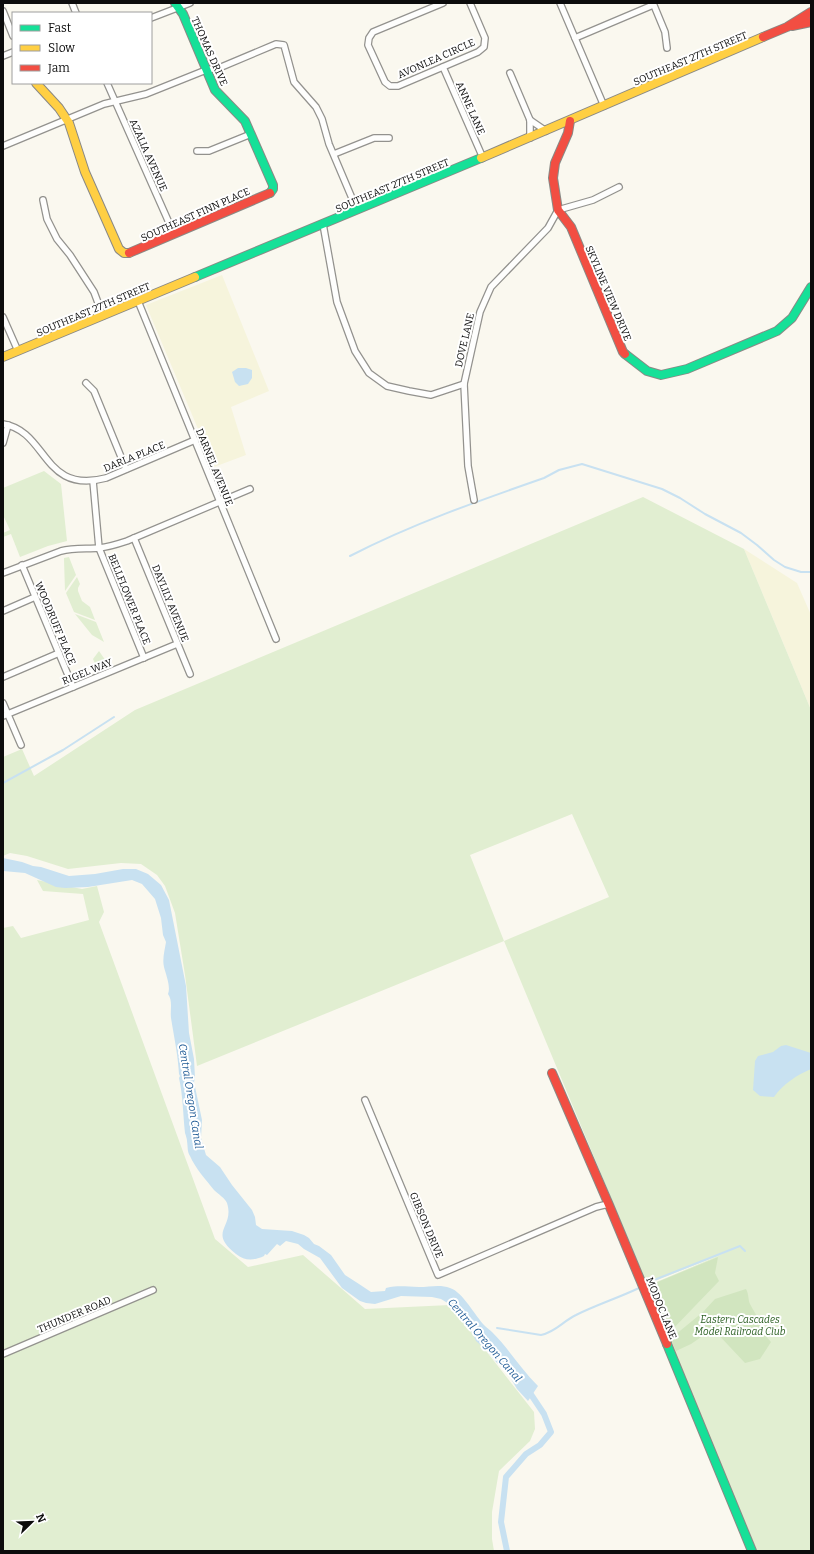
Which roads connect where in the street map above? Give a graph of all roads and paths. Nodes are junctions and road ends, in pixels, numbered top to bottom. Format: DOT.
graph roads {
  1 [pos="190,3"];
  2 [pos="443,3"];
  3 [pos="470,3"];
  4 [pos="560,3"];
  5 [pos="653,4"];
  6 [pos="176,5"];
  7 [pos="3,11"];
  8 [pos="811,12"];
  9 [pos="152,17"];
  10 [pos="811,22"];
  11 [pos="787,27"];
  12 [pos="12,34"];
  13 [pos="575,38"];
  14 [pos="667,48"];
  15 [pos="443,67"];
  16 [pos="206,70"];
  17 [pos="510,73"];
  18 [pos="37,84"];
  19 [pos="107,84"];
  20 [pos="115,100"];
  21 [pos="604,106"];
  22 [pos="67,118"];
  23 [pos="530,120"];
  24 [pos="570,121"];
  25 [pos="546,131"];
  26 [pos="251,134"];
  27 [pos="389,138"];
  28 [pos="530,138"];
  29 [pos="3,146"];
  30 [pos="197,151"];
  31 [pos="334,154"];
  32 [pos="483,158"];
  33 [pos="619,187"];
  34 [pos="273,189"];
  35 [pos="43,200"];
  36 [pos="357,210"];
  37 [pos="558,210"];
  38 [pos="323,224"];
  39 [pos="174,234"];
  40 [pos="811,287"];
  41 [pos="138,301"];
  42 [pos="103,316"];
  43 [pos="3,317"];
  44 [pos="18,351"];
  45 [pos="3,357"];
  46 [pos="86,383"];
  47 [pos="464,384"];
  48 [pos="6,424"];
  49 [pos="195,440"];
  50 [pos="3,443"];
  51 [pos="126,469"];
  52 [pos="93,481"];
  53 [pos="250,489"];
  54 [pos="474,500"];
  55 [pos="220,502"];
  56 [pos="134,538"];
  57 [pos="99,548"];
  58 [pos="22,565"];
  59 [pos="3,573"];
  60 [pos="35,597"];
  61 [pos="3,611"];
  62 [pos="276,639"];
  63 [pos="178,644"];
  64 [pos="59,653"];
  65 [pos="144,658"];
  66 [pos="190,674"];
  67 [pos="3,677"];
  68 [pos="73,687"];
  69 [pos="3,703"];
  70 [pos="5,715"];
  71 [pos="21,745"];
  72 [pos="552,1072"];
  73 [pos="365,1100"];
  74 [pos="609,1205"];
  75 [pos="153,1290"];
  76 [pos="3,1354"];
  77 [pos="752,1551"];
  1 -- 6 [label="street"];
  2 -- 15 [label="street, AVONLEA CIRCLE"];
  3 -- 15 [label="street, AVONLEA CIRCLE"];
  4 -- 13 [label="street"];
  5 -- 13 [label="street"];
  5 -- 14 [label="street"];
  6 -- 9 [label="street"];
  6 -- 16 [label="street, THOMAS DRIVE"];
  7 -- 12 [label="street"];
  8 -- 11 [label="street, SOUTHEAST 27TH STREET"];
  10 -- 11 [label="street, SOUTHEAST 27TH STREET"];
  11 -- 21 [label="street, SOUTHEAST 27TH STREET"];
  13 -- 21 [label="street"];
  15 -- 32 [label="street, ANNE LANE"];
  16 -- 20 [label="street"];
  16 -- 26 [label="street, THOMAS DRIVE"];
  16 -- 31 [label="street"];
  17 -- 23 [label="street"];
  18 -- 22 [label="street"];
  19 -- 20 [label="street, AZALIA AVENUE"];
  20 -- 22 [label="street"];
  20 -- 39 [label="street, AZALIA AVENUE"];
  21 -- 24 [label="street, SOUTHEAST 27TH STREET"];
  22 -- 29 [label="street"];
  22 -- 39 [label="street, SOUTHEAST FINN PLACE"];
  23 -- 25 [label="street"];
  23 -- 28 [label="street"];
  24 -- 25 [label="street, SOUTHEAST 27TH STREET"];
  24 -- 37 [label="street, SKYLINE VIEW DRIVE"];
  25 -- 28 [label="street, SOUTHEAST 27TH STREET"];
  26 -- 30 [label="street"];
  26 -- 34 [label="street, THOMAS DRIVE"];
  27 -- 31 [label="street"];
  28 -- 32 [label="street, SOUTHEAST 27TH STREET"];
  31 -- 36 [label="street"];
  32 -- 36 [label="street, SOUTHEAST 27TH STREET"];
  33 -- 37 [label="street"];
  34 -- 39 [label="street, SOUTHEAST FINN PLACE"];
  35 -- 42 [label="street"];
  36 -- 38 [label="street, SOUTHEAST 27TH STREET"];
  37 -- 40 [label="street, SKYLINE VIEW DRIVE"];
  37 -- 47 [label="street, DOVE LANE"];
  38 -- 41 [label="street, SOUTHEAST 27TH STREET"];
  38 -- 47 [label="street"];
  41 -- 42 [label="street, SOUTHEAST 27TH STREET"];
  41 -- 49 [label="street, DARNEL AVENUE"];
  42 -- 44 [label="street, SOUTHEAST 27TH STREET"];
  43 -- 44 [label="street"];
  44 -- 45 [label="street, SOUTHEAST 27TH STREET"];
  46 -- 51 [label="street"];
  47 -- 54 [label="street, DOVE LANE"];
  48 -- 50 [label="street"];
  48 -- 52 [label="street, DARLA PLACE"];
  49 -- 51 [label="street, DARLA PLACE"];
  49 -- 55 [label="street, DARNEL AVENUE"];
  51 -- 52 [label="street, DARLA PLACE"];
  52 -- 57 [label="street, BELLFLOWER PLACE"];
  53 -- 55 [label="street"];
  55 -- 56 [label="street"];
  55 -- 62 [label="street, DARNEL AVENUE"];
  56 -- 57 [label="street"];
  56 -- 63 [label="street, DAYLILY AVENUE"];
  57 -- 58 [label="street"];
  57 -- 65 [label="street, BELLFLOWER PLACE"];
  58 -- 59 [label="street"];
  58 -- 60 [label="street, WOODRUFF PLACE"];
  60 -- 61 [label="street"];
  60 -- 64 [label="street, WOODRUFF PLACE"];
  63 -- 65 [label="street, RIGEL WAY"];
  63 -- 66 [label="street, DAYLILY AVENUE"];
  64 -- 67 [label="street"];
  64 -- 68 [label="street, WOODRUFF PLACE"];
  65 -- 68 [label="street, RIGEL WAY"];
  68 -- 70 [label="street, RIGEL WAY"];
  69 -- 70 [label="street"];
  70 -- 71 [label="street"];
  72 -- 74 [label="street, MODOC LANE"];
  73 -- 74 [label="street, GIBSON DRIVE"];
  74 -- 77 [label="street, MODOC LANE"];
  75 -- 76 [label="street, THUNDER ROAD"];
}
